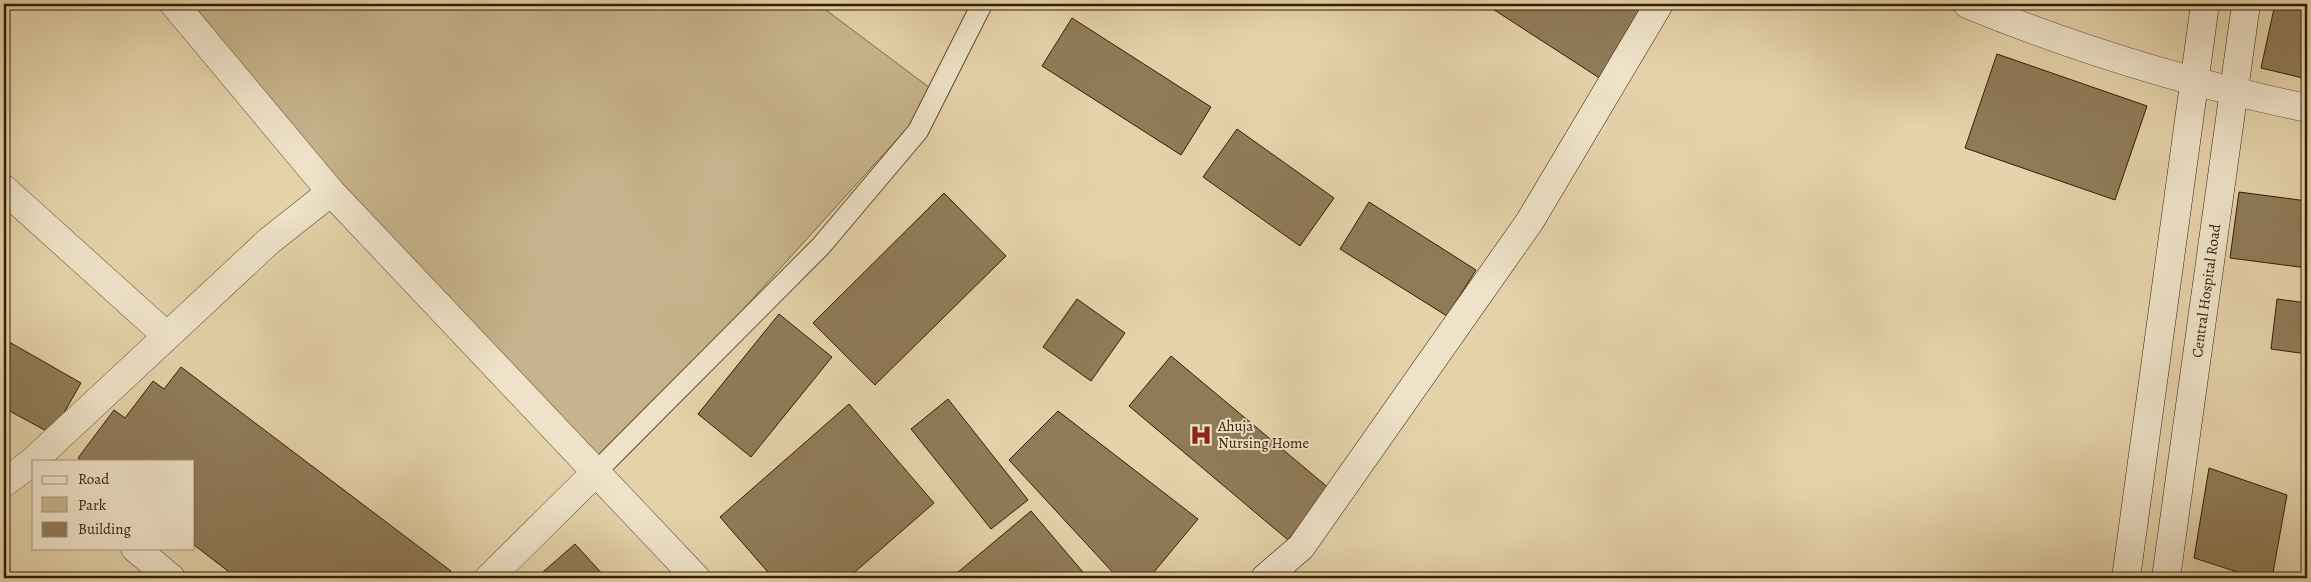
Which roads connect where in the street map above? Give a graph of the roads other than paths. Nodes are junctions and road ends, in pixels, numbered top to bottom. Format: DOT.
graph roads {
  1 [pos="174,4"];
  2 [pos="982,4"];
  3 [pos="1659,4"];
  4 [pos="1967,4"];
  5 [pos="2205,4"];
  6 [pos="2246,4"];
  7 [pos="2194,81"];
  8 [pos="2234,93"];
  9 [pos="2307,108"];
  10 [pos="4,189"];
  11 [pos="330,192"];
  12 [pos="167,336"];
  13 [pos="36,460"];
  14 [pos="32,464"];
  15 [pos="596,472"];
  16 [pos="4,483"];
  17 [pos="137,550"];
  18 [pos="171,578"];
  19 [pos="489,578"];
  20 [pos="696,578"];
  21 [pos="1265,578"];
  22 [pos="2126,578"];
  23 [pos="2166,578"];
  1 -- 11 [label="street"];
  2 -- 15 [label="lane"];
  3 -- 21 [label="street"];
  4 -- 7 [label="street"];
  5 -- 7 [label="street"];
  6 -- 8 [label="street, Central Hospital Road"];
  7 -- 8 [label="street"];
  7 -- 22 [label="street"];
  8 -- 9 [label="street"];
  8 -- 23 [label="street, Central Hospital Road"];
  10 -- 12 [label="street"];
  11 -- 12 [label="street"];
  11 -- 15 [label="street"];
  12 -- 13 [label="street"];
  14 -- 16 [label="street"];
  15 -- 19 [label="street"];
  15 -- 20 [label="street"];
  17 -- 18 [label="street"];
}
